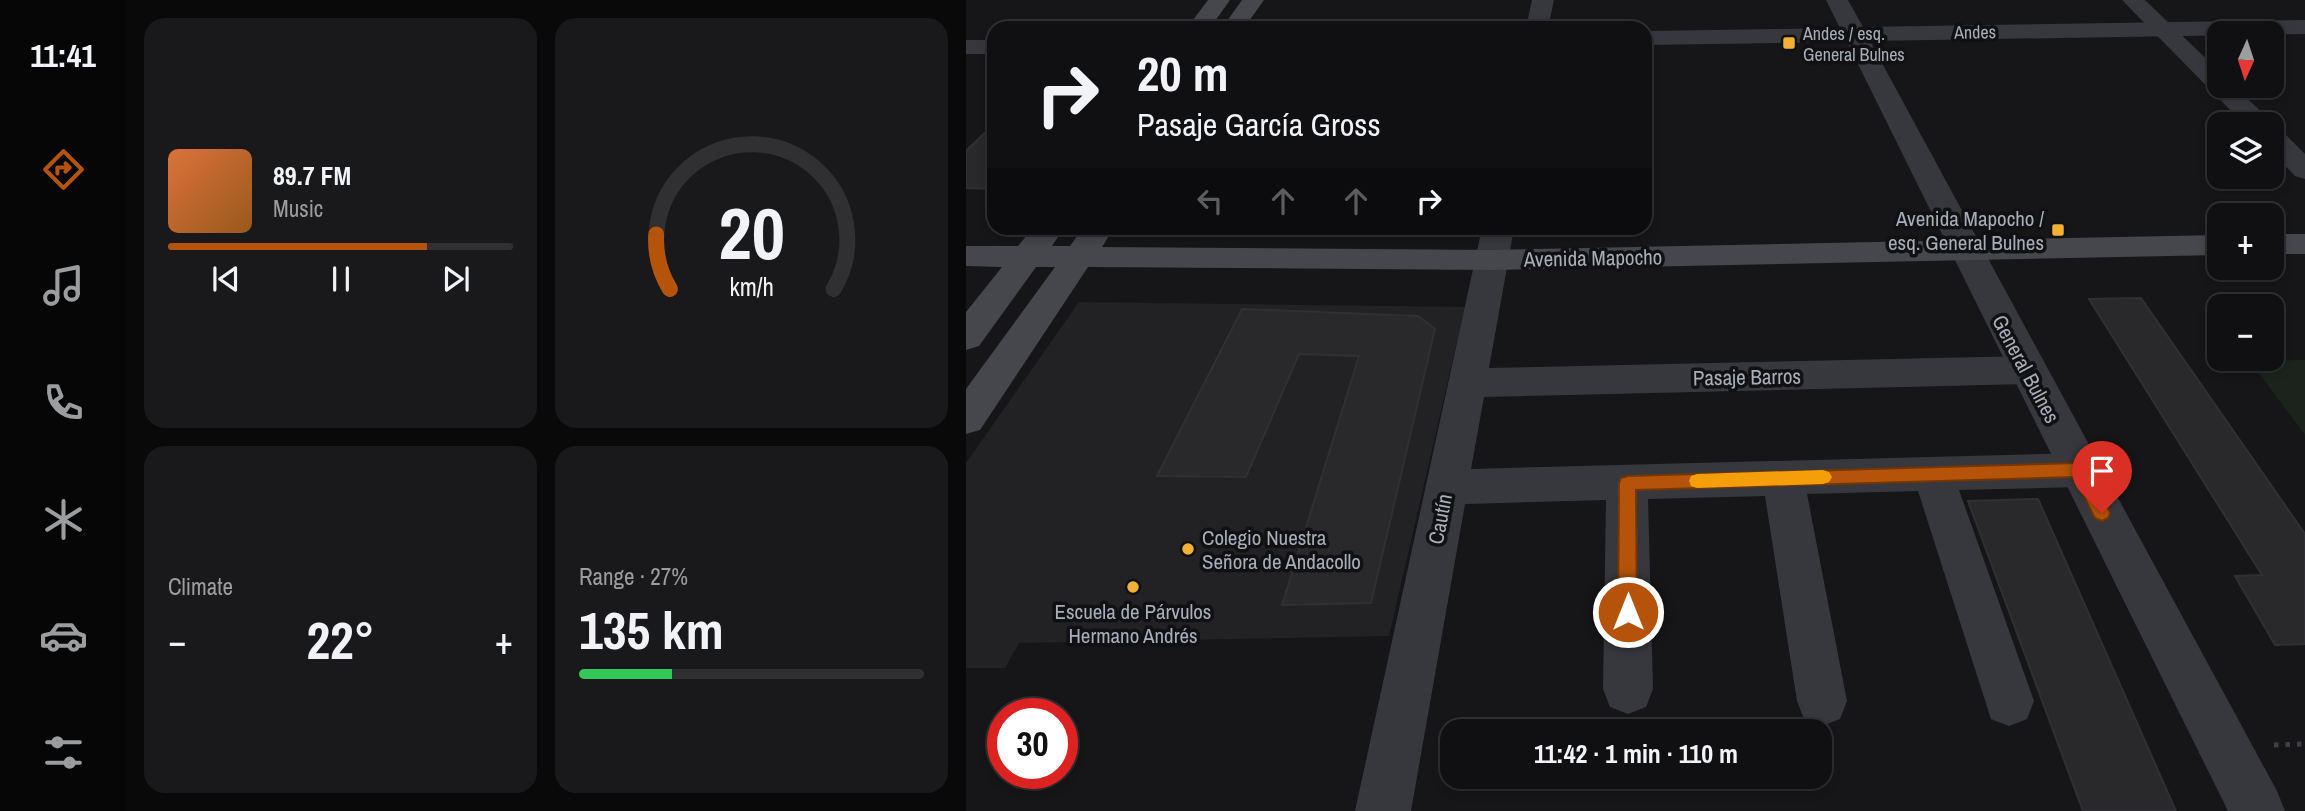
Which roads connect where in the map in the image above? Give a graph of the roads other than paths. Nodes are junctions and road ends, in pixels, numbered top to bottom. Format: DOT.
graph roads {
  1 [pos="1219,0"];
  2 [pos="1253,0"];
  3 [pos="1543,0"];
  4 [pos="1837,0"];
  5 [pos="2133,0"];
  6 [pos="1203,21"];
  7 [pos="1238,21"];
  8 [pos="1538,21"];
  9 [pos="2305,27"];
  10 [pos="2163,30"];
  11 [pos="1854,34"];
  12 [pos="1652,38"];
  13 [pos="966,47"];
  14 [pos="987,47"];
  15 [pos="2207,72"];
  16 [pos="2233,98"];
  17 [pos="2247,112"];
  18 [pos="2284,148"];
  19 [pos="2305,170"];
  20 [pos="1044,235"];
  21 [pos="1094,235"];
  22 [pos="1495,244"];
  23 [pos="2284,244"];
  24 [pos="2305,244"];
  25 [pos="2207,245"];
  26 [pos="1964,250"];
  27 [pos="966,256"];
  28 [pos="1027,257"];
  29 [pos="1078,258"];
  30 [pos="966,337"];
  31 [pos="2027,370"];
  32 [pos="1467,383"];
  33 [pos="966,419"];
  34 [pos="2079,470"];
  35 [pos="1933,474"];
  36 [pos="1783,478"];
  37 [pos="1628,483"];
  38 [pos="1447,487"];
  39 [pos="1628,689"];
  40 [pos="1822,701"];
  41 [pos="2010,701"];
  42 [pos="1383,811"];
  43 [pos="2256,811"];
  1 -- 6 [label="main road"];
  2 -- 7 [label="main road"];
  3 -- 8 [label="street"];
  4 -- 11 [label="street, General Bulnes"];
  5 -- 10 [label="street"];
  9 -- 10 [label="street, Andes"];
  10 -- 11 [label="street, Andes"];
  10 -- 15 [label="street"];
  11 -- 12 [label="street, Andes"];
  11 -- 26 [label="street, General Bulnes"];
  13 -- 14 [label="street"];
  16 -- 17 [label="street"];
  18 -- 19 [label="street"];
  20 -- 28 [label="main road"];
  21 -- 29 [label="main road"];
  22 -- 26 [label="main road, Avenida Mapocho"];
  22 -- 29 [label="main road, Avenida Mapocho"];
  22 -- 32 [label="street, Cautín"];
  23 -- 24 [label="main road"];
  25 -- 26 [label="main road, Avenida Mapocho"];
  26 -- 31 [label="street, General Bulnes"];
  27 -- 28 [label="main road, Avenida Mapocho"];
  28 -- 29 [label="main road, Avenida Mapocho"];
  28 -- 30 [label="main road"];
  29 -- 33 [label="main road"];
  31 -- 32 [label="street, Pasaje Barros"];
  31 -- 34 [label="street, General Bulnes"];
  32 -- 38 [label="street, Cautín"];
  34 -- 35 [label="street"];
  34 -- 43 [label="street, General Bulnes"];
  35 -- 36 [label="street"];
  35 -- 41 [label="street"];
  36 -- 37 [label="street"];
  36 -- 40 [label="street"];
  37 -- 38 [label="street"];
  37 -- 39 [label="street"];
  38 -- 42 [label="street, Cautín"];
}
